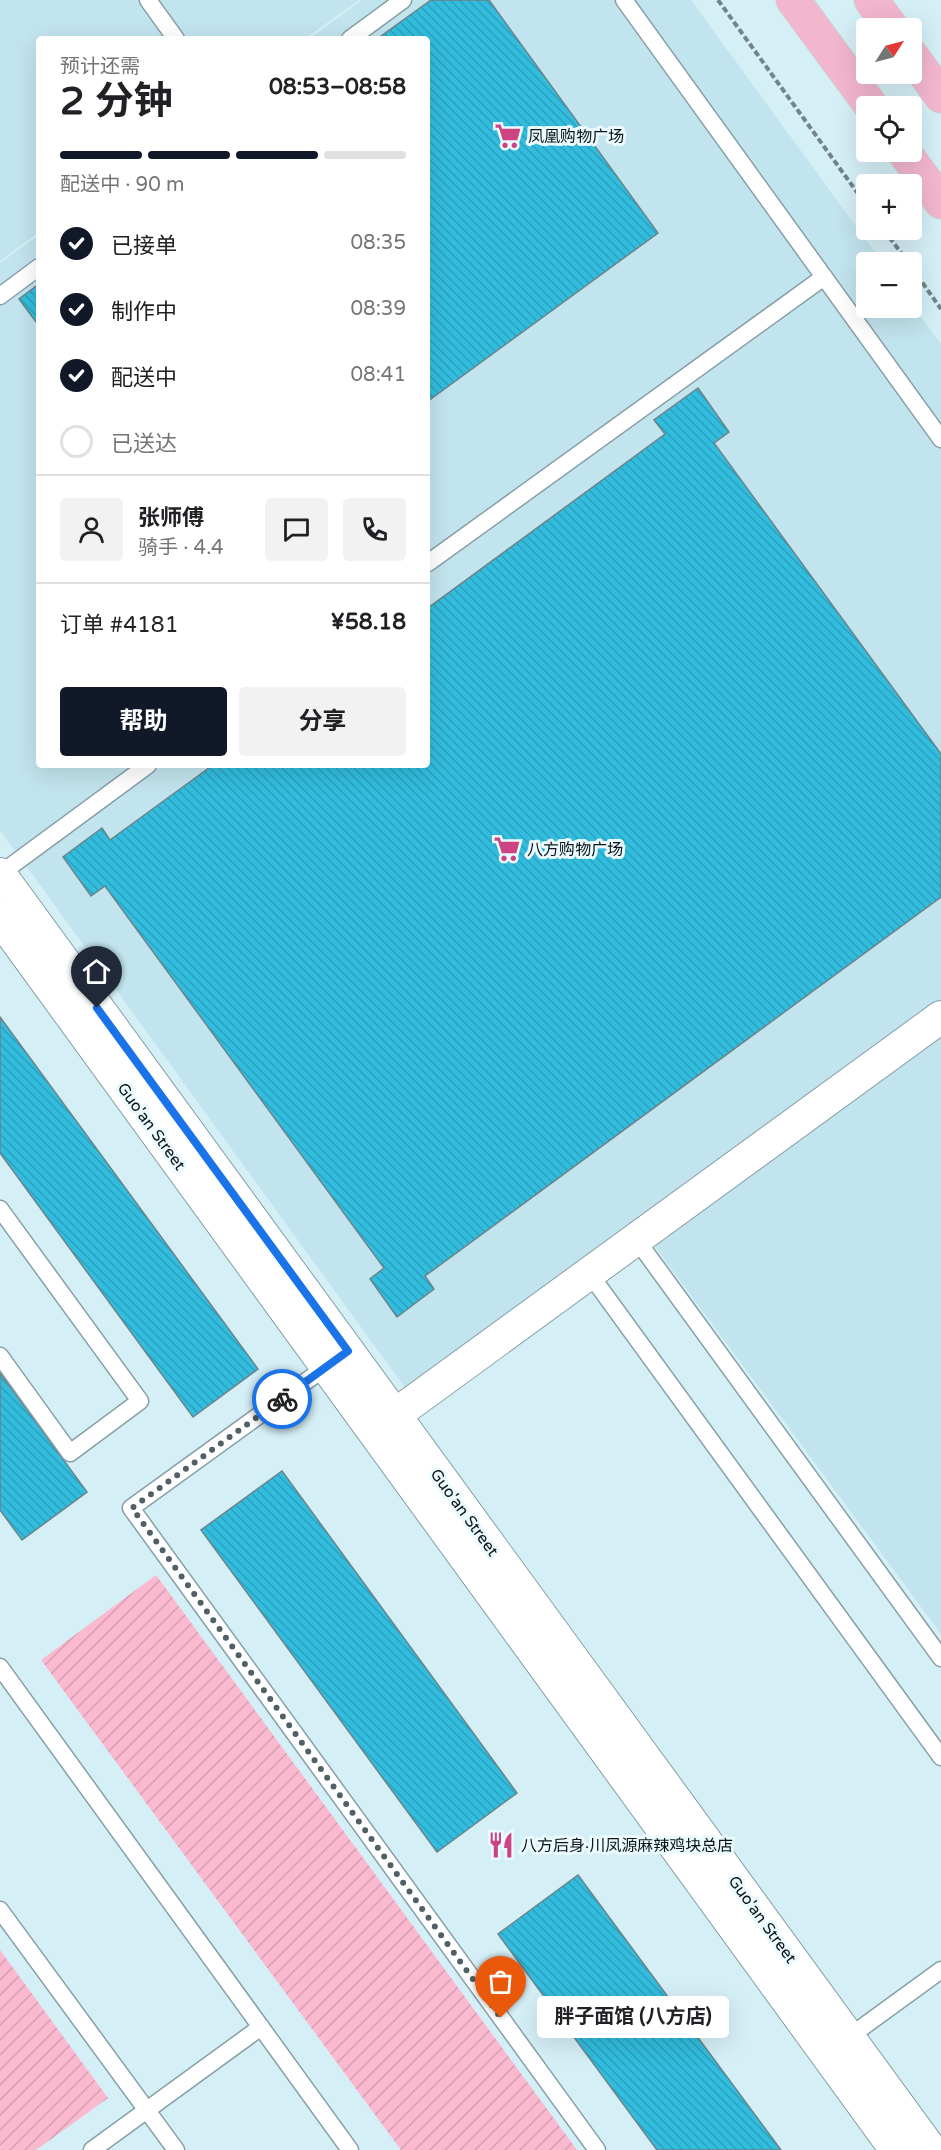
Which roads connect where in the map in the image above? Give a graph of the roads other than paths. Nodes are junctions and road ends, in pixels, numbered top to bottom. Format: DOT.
graph roads {
  1 [pos="148,0"];
  2 [pos="403,0"];
  3 [pos="624,0"];
  4 [pos="793,0"];
  5 [pos="871,0"];
  6 [pos="884,18"];
  7 [pos="174,36"];
  8 [pos="354,36"];
  9 [pos="922,70"];
  10 [pos="864,96"];
  11 [pos="941,96"];
  12 [pos="911,162"];
  13 [pos="941,202"];
  14 [pos="36,269"];
  15 [pos="824,277"];
  16 [pos="0,296"];
  17 [pos="941,439"];
  18 [pos="430,562"];
  19 [pos="144,768"];
  20 [pos="0,874"];
  21 [pos="0,918"];
  22 [pos="941,1017"];
  23 [pos="0,1209"];
  24 [pos="636,1239"];
  25 [pos="589,1273"];
  26 [pos="0,1356"];
  27 [pos="337,1358"];
  28 [pos="384,1422"];
  29 [pos="941,1658"];
  30 [pos="0,1667"];
  31 [pos="941,1757"];
  32 [pos="0,1910"];
  33 [pos="941,1970"];
  34 [pos="261,2027"];
  35 [pos="849,2037"];
  36 [pos="147,2110"];
  37 [pos="92,2150"];
  38 [pos="176,2150"];
  39 [pos="350,2150"];
  40 [pos="597,2150"];
  41 [pos="896,2150"];
  42 [pos="931,2150"];
  1 -- 7 [label="lane"];
  2 -- 8 [label="lane"];
  3 -- 15 [label="lane"];
  4 -- 10 [label="main road"];
  5 -- 6 [label="main road"];
  9 -- 11 [label="main road"];
  12 -- 13 [label="main road"];
  14 -- 16 [label="lane"];
  15 -- 17 [label="lane"];
  15 -- 18 [label="lane"];
  19 -- 20 [label="lane"];
  20 -- 27 [label="street, Guo'an Street"];
  21 -- 27 [label="street, Guo'an Street"];
  22 -- 24 [label="street"];
  23 -- 26 [label="lane"];
  24 -- 25 [label="street"];
  24 -- 29 [label="lane"];
  25 -- 28 [label="street"];
  25 -- 31 [label="lane"];
  27 -- 28 [label="street, Guo'an Street"];
  27 -- 40 [label="lane"];
  28 -- 35 [label="street, Guo'an Street"];
  28 -- 41 [label="street, Guo'an Street"];
  30 -- 34 [label="lane"];
  32 -- 36 [label="lane"];
  33 -- 35 [label="lane"];
  34 -- 36 [label="lane"];
  34 -- 39 [label="lane"];
  35 -- 42 [label="street, Guo'an Street"];
  36 -- 37 [label="lane"];
  36 -- 38 [label="lane"];
}
